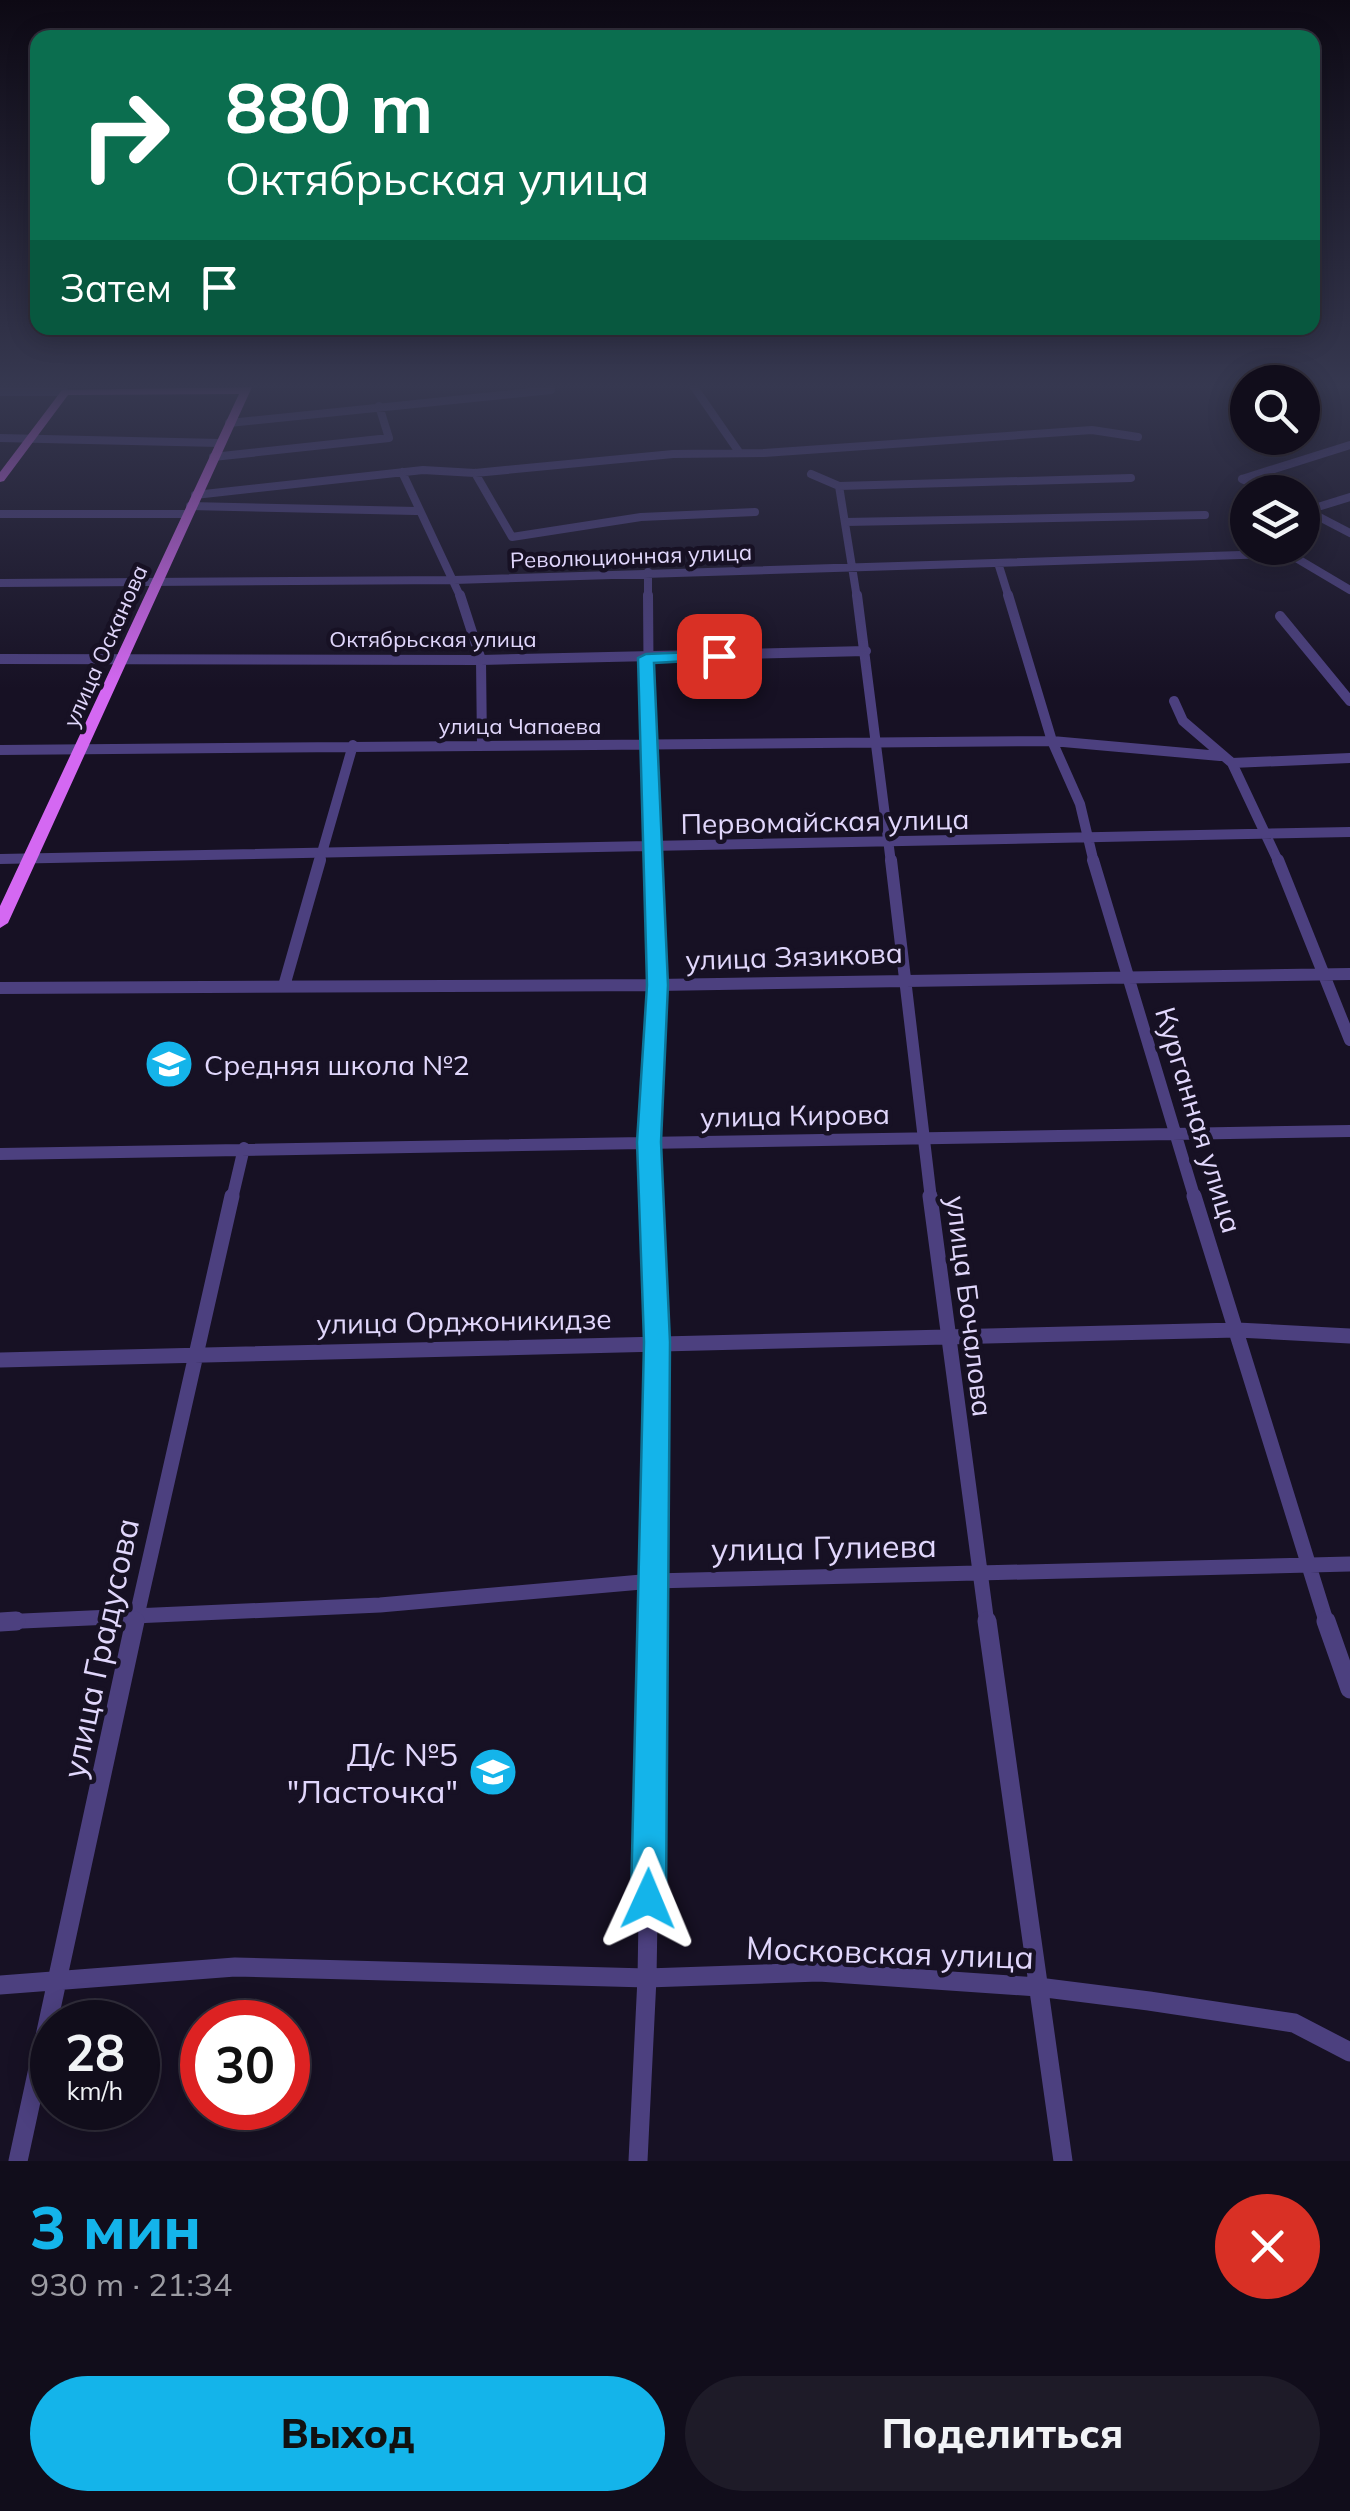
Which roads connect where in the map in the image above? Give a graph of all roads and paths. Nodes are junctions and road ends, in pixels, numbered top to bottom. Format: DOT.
graph roads {
  1 [pos="198,488"];
  2 [pos="300,488"];
  3 [pos="408,488"];
  4 [pos="484,488"];
  5 [pos="840,488"];
  6 [pos="1350,497"];
  7 [pos="190,505"];
  8 [pos="1320,505"];
  9 [pos="416,510"];
  10 [pos="755,512"];
  11 [pos="0,514"];
  12 [pos="1206,515"];
  13 [pos="1320,517"];
  14 [pos="845,522"];
  15 [pos="1350,533"];
  16 [pos="999,566"];
  17 [pos="853,568"];
  18 [pos="648,572"];
  19 [pos="454,580"];
  20 [pos="156,582"];
  21 [pos="0,583"];
  22 [pos="1350,590"];
  23 [pos="1280,616"];
  24 [pos="866,651"];
  25 [pos="121,658"];
  26 [pos="646,658"];
  27 [pos="0,660"];
  28 [pos="481,660"];
  29 [pos="1350,700"];
  30 [pos="1174,701"];
  31 [pos="1052,741"];
  32 [pos="352,745"];
  33 [pos="649,745"];
  34 [pos="877,745"];
  35 [pos="482,746"];
  36 [pos="80,748"];
  37 [pos="0,750"];
  38 [pos="1220,756"];
  39 [pos="1350,758"];
  40 [pos="1232,763"];
  41 [pos="1350,832"];
  42 [pos="1266,834"];
  43 [pos="1087,840"];
  44 [pos="888,842"];
  45 [pos="649,845"];
  46 [pos="324,851"];
  47 [pos="0,858"];
  48 [pos="30,858"];
  49 [pos="0,923"];
  50 [pos="1321,974"];
  51 [pos="1350,974"];
  52 [pos="1129,976"];
  53 [pos="904,978"];
  54 [pos="657,985"];
  55 [pos="284,986"];
  56 [pos="0,988"];
  57 [pos="1350,1040"];
  58 [pos="1350,1131"];
  59 [pos="1178,1134"];
  60 [pos="925,1137"];
  61 [pos="649,1142"];
  62 [pos="244,1148"];
  63 [pos="0,1154"];
  64 [pos="1237,1330"];
  65 [pos="947,1336"];
  66 [pos="1350,1336"];
  67 [pos="657,1342"];
  68 [pos="194,1352"];
  69 [pos="0,1360"];
  70 [pos="1305,1563"];
  71 [pos="1350,1564"];
  72 [pos="980,1574"];
  73 [pos="653,1581"];
  74 [pos="137,1619"];
  75 [pos="0,1622"];
  76 [pos="1350,1689"];
  77 [pos="648,1978"];
  78 [pos="60,1982"];
  79 [pos="0,1985"];
  80 [pos="1038,1987"];
  81 [pos="1350,2052"];
  82 [pos="18,2161"];
  83 [pos="638,2161"];
  84 [pos="1063,2161"];
  1 -- 7 [label="main road, улица Осканова"];
  2 -- 7 [label="street"];
  3 -- 9 [label="street"];
  4 -- 10 [label="street"];
  5 -- 14 [label="street, улица Бочалова"];
  6 -- 8 [label="street"];
  7 -- 9 [label="street"];
  7 -- 11 [label="street"];
  7 -- 20 [label="main road, улица Осканова"];
  9 -- 19 [label="street"];
  12 -- 14 [label="street"];
  13 -- 15 [label="street"];
  14 -- 17 [label="street, улица Бочалова"];
  16 -- 17 [label="street, Революционная улица"];
  16 -- 22 [label="street, Революционная улица"];
  16 -- 31 [label="street, Курганная улица"];
  17 -- 18 [label="street, Революционная улица"];
  17 -- 24 [label="street, улица Бочалова"];
  18 -- 19 [label="street, Революционная улица"];
  18 -- 26 [label="street"];
  19 -- 20 [label="street, Революционная улица"];
  19 -- 28 [label="street"];
  20 -- 21 [label="street, Революционная улица"];
  20 -- 25 [label="main road, улица Осканова"];
  23 -- 29 [label="street"];
  24 -- 26 [label="street, Октябрьская улица"];
  24 -- 34 [label="street, улица Бочалова"];
  25 -- 27 [label="street, Октябрьская улица"];
  25 -- 28 [label="street, Октябрьская улица"];
  25 -- 36 [label="main road, улица Осканова"];
  26 -- 28 [label="street, Октябрьская улица"];
  26 -- 33 [label="street"];
  28 -- 35 [label="street"];
  30 -- 38 [label="street"];
  31 -- 34 [label="street, улица Чапаева"];
  31 -- 38 [label="street, улица Чапаева"];
  31 -- 43 [label="street, Курганная улица"];
  32 -- 35 [label="street, улица Чапаева"];
  32 -- 36 [label="street, улица Чапаева"];
  32 -- 46 [label="street"];
  33 -- 34 [label="street, улица Чапаева"];
  33 -- 35 [label="street, улица Чапаева"];
  33 -- 45 [label="street"];
  34 -- 44 [label="street, улица Бочалова"];
  36 -- 37 [label="street, улица Чапаева"];
  36 -- 48 [label="main road, улица Осканова"];
  38 -- 40 [label="street"];
  39 -- 40 [label="street"];
  40 -- 42 [label="street"];
  41 -- 42 [label="street, Первомайская улица"];
  42 -- 43 [label="street, Первомайская улица"];
  42 -- 50 [label="street"];
  43 -- 44 [label="street, Первомайская улица"];
  43 -- 52 [label="street, Курганная улица"];
  44 -- 45 [label="street, Первомайская улица"];
  44 -- 53 [label="street, улица Бочалова"];
  45 -- 46 [label="street, Первомайская улица"];
  45 -- 54 [label="street"];
  46 -- 48 [label="street, Первомайская улица"];
  46 -- 55 [label="street"];
  47 -- 48 [label="street, Первомайская улица"];
  48 -- 49 [label="main road, улица Осканова"];
  50 -- 51 [label="street, улица Зязикова"];
  50 -- 52 [label="street, улица Зязикова"];
  50 -- 57 [label="street"];
  52 -- 53 [label="street, улица Зязикова"];
  52 -- 59 [label="street, Курганная улица"];
  53 -- 54 [label="street, улица Зязикова"];
  53 -- 60 [label="street, улица Бочалова"];
  54 -- 55 [label="street, улица Зязикова"];
  54 -- 61 [label="street"];
  55 -- 56 [label="street, улица Зязикова"];
  58 -- 59 [label="street, улица Кирова"];
  59 -- 60 [label="street, улица Кирова"];
  59 -- 64 [label="street, Курганная улица"];
  60 -- 61 [label="street, улица Кирова"];
  60 -- 65 [label="street, улица Бочалова"];
  61 -- 62 [label="street, улица Кирова"];
  61 -- 67 [label="street"];
  62 -- 63 [label="street, улица Кирова"];
  62 -- 68 [label="street, улица Градусова"];
  64 -- 65 [label="street, улица Орджоникидзе"];
  64 -- 66 [label="street, улица Орджоникидзе"];
  64 -- 70 [label="street, Курганная улица"];
  65 -- 67 [label="street, улица Орджоникидзе"];
  65 -- 72 [label="street, улица Бочалова"];
  67 -- 68 [label="street, улица Орджоникидзе"];
  67 -- 73 [label="street"];
  68 -- 69 [label="street, улица Орджоникидзе"];
  68 -- 74 [label="street, улица Градусова"];
  70 -- 71 [label="street, улица Гулиева"];
  70 -- 72 [label="street, улица Гулиева"];
  70 -- 76 [label="street, Курганная улица"];
  72 -- 73 [label="street, улица Гулиева"];
  72 -- 80 [label="street, улица Бочалова"];
  73 -- 74 [label="street, улица Гулиева"];
  73 -- 77 [label="street"];
  74 -- 75 [label="street, улица Гулиева"];
  74 -- 78 [label="street, улица Градусова"];
  77 -- 78 [label="street, Московская улица"];
  77 -- 80 [label="street, Московская улица"];
  77 -- 83 [label="street"];
  78 -- 79 [label="street, Московская улица"];
  78 -- 82 [label="street, улица Градусова"];
  80 -- 81 [label="street, Московская улица"];
  80 -- 84 [label="street, улица Бочалова"];
}
